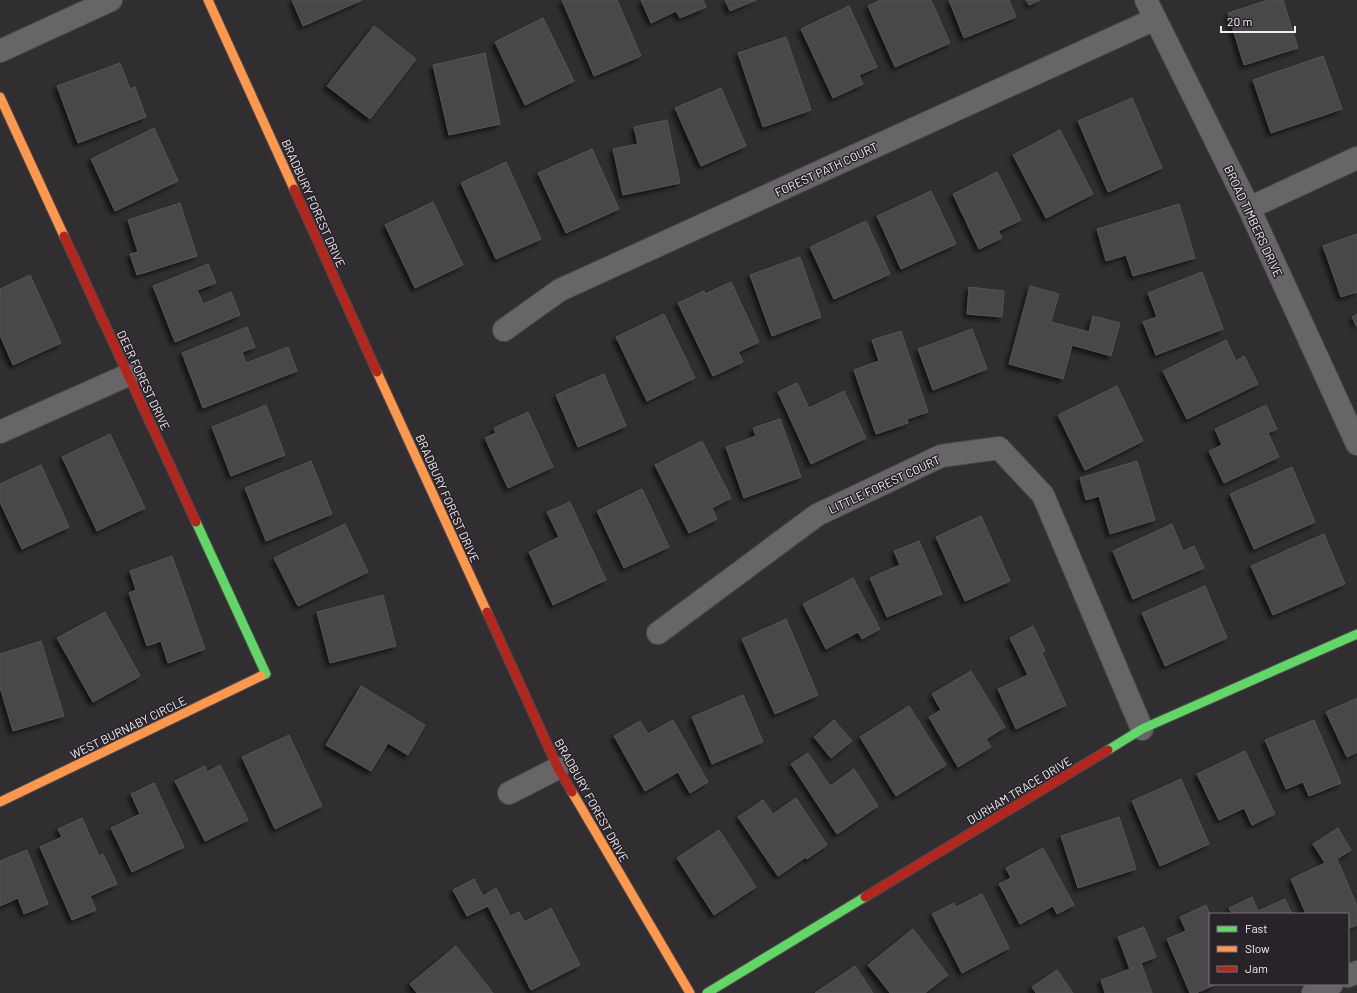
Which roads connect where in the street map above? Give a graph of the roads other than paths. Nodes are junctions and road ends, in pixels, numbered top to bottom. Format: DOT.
graph roads {
  1 [pos="111,0"];
  2 [pos="208,0"];
  3 [pos="1151,9"];
  4 [pos="0,51"];
  5 [pos="0,97"];
  6 [pos="1357,158"];
  7 [pos="1249,208"];
  8 [pos="504,330"];
  9 [pos="128,375"];
  10 [pos="0,432"];
  11 [pos="1357,444"];
  12 [pos="658,633"];
  13 [pos="1357,634"];
  14 [pos="266,674"];
  15 [pos="1142,729"];
  16 [pos="558,768"];
  17 [pos="509,793"];
  18 [pos="0,802"];
  19 [pos="1330,985"];
  20 [pos="690,993"];
  21 [pos="707,993"];
  22 [pos="1313,993"];
  1 -- 4 [label="street"];
  2 -- 16 [label="street, BRADBURY FOREST DRIVE"];
  3 -- 7 [label="street, BROAD TIMBERS DRIVE"];
  3 -- 8 [label="street, FOREST PATH COURT"];
  5 -- 9 [label="street, DEER FOREST DRIVE"];
  6 -- 7 [label="street"];
  7 -- 11 [label="street, BROAD TIMBERS DRIVE"];
  9 -- 10 [label="street"];
  9 -- 14 [label="street, DEER FOREST DRIVE"];
  12 -- 15 [label="street, LITTLE FOREST COURT"];
  13 -- 15 [label="street, DURHAM TRACE DRIVE"];
  14 -- 18 [label="street, WEST BURNABY CIRCLE"];
  15 -- 21 [label="street, DURHAM TRACE DRIVE"];
  16 -- 17 [label="street"];
  16 -- 20 [label="street, BRADBURY FOREST DRIVE"];
  19 -- 22 [label="street"];
}
